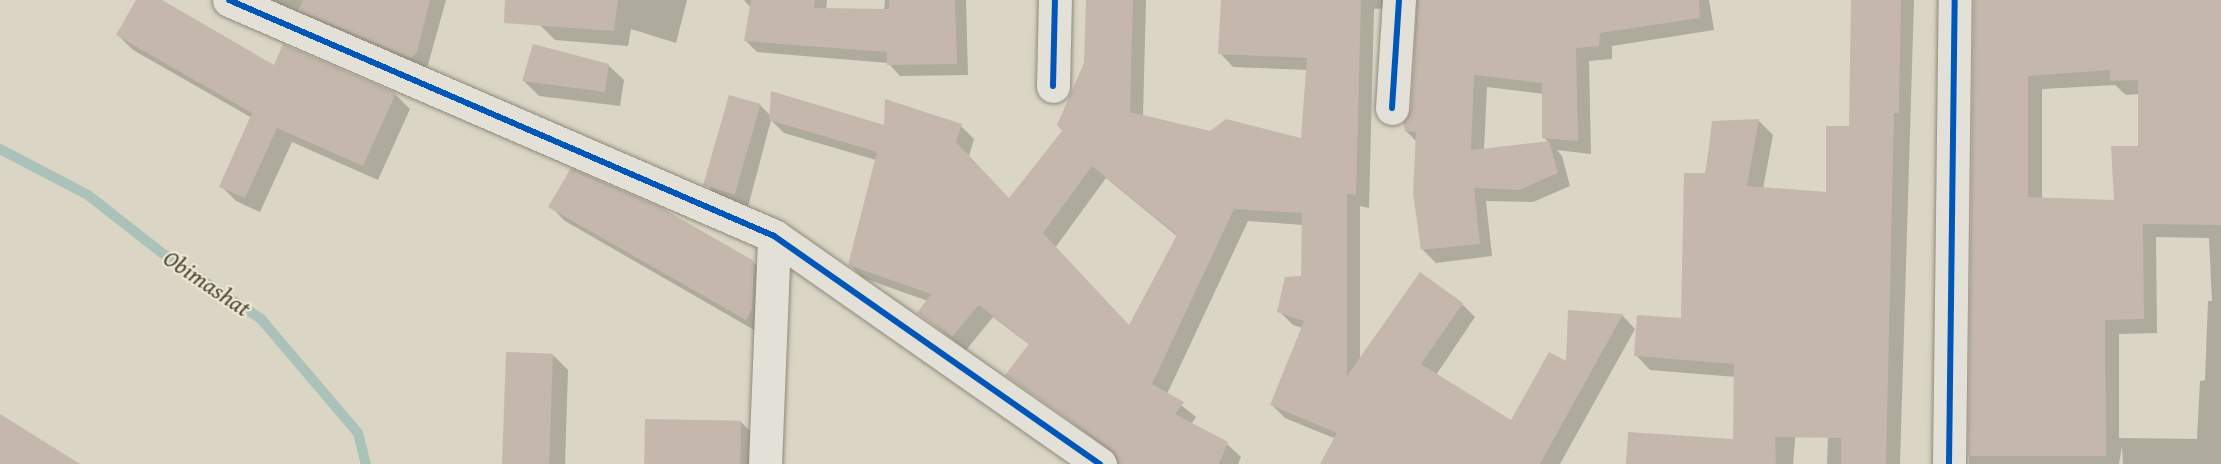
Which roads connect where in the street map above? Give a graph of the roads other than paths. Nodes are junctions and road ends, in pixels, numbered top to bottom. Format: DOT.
graph roads {
  1 [pos="229,0"];
  2 [pos="1055,0"];
  3 [pos="1400,0"];
  4 [pos="1955,0"];
  5 [pos="1053,86"];
  6 [pos="1392,108"];
  7 [pos="774,236"];
  8 [pos="765,464"];
  9 [pos="1100,464"];
  10 [pos="1949,464"];
  1 -- 7 [label="street"];
  2 -- 5 [label="street"];
  3 -- 6 [label="street"];
  4 -- 10 [label="street"];
  7 -- 8 [label="street"];
  7 -- 9 [label="street"];
}
